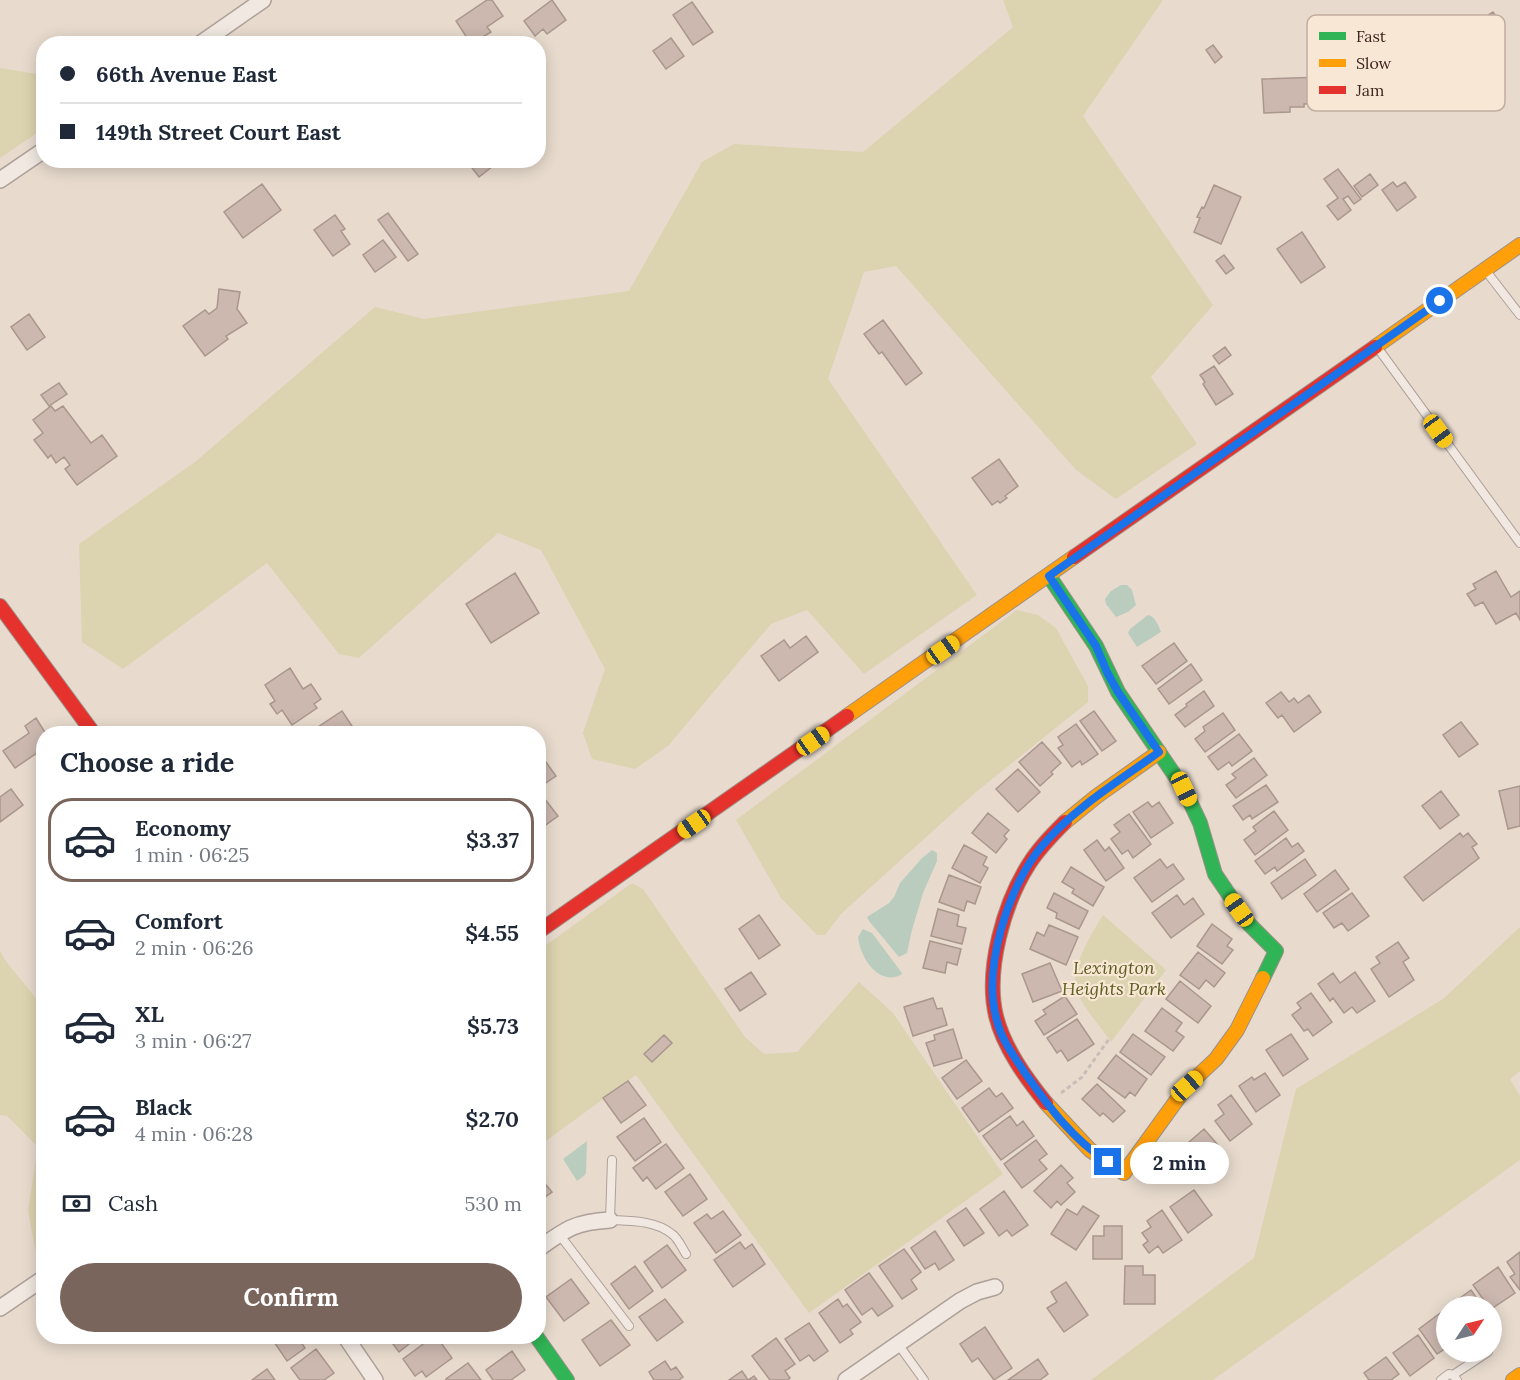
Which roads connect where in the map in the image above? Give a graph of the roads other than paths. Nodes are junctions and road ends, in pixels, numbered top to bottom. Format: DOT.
graph roads {
  1 [pos="263,0"];
  2 [pos="211,36"];
  3 [pos="36,155"];
  4 [pos="0,180"];
  5 [pos="1520,245"];
  6 [pos="1485,270"];
  7 [pos="1520,315"];
  8 [pos="1376,346"];
  9 [pos="1520,543"];
  10 [pos="1049,576"];
  11 [pos="0,606"];
  12 [pos="88,726"];
  13 [pos="1159,752"];
  14 [pos="546,926"];
  15 [pos="612,1160"];
  16 [pos="610,1220"];
  17 [pos="559,1234"];
  18 [pos="546,1243"];
  19 [pos="686,1254"];
  20 [pos="36,1283"];
  21 [pos="995,1287"];
  22 [pos="0,1308"];
  23 [pos="629,1326"];
  24 [pos="353,1344"];
  25 [pos="542,1344"];
  26 [pos="898,1344"];
  27 [pos="1475,1362"];
  28 [pos="1520,1375"];
  29 [pos="1455,1378"];
  30 [pos="375,1380"];
  31 [pos="567,1380"];
  32 [pos="846,1380"];
  33 [pos="924,1380"];
  34 [pos="1441,1380"];
  35 [pos="1513,1380"];
  1 -- 2 [label="street"];
  3 -- 4 [label="street"];
  5 -- 6 [label="street"];
  6 -- 7 [label="lane"];
  6 -- 8 [label="street"];
  8 -- 9 [label="lane"];
  8 -- 10 [label="street"];
  10 -- 13 [label="street"];
  10 -- 14 [label="street"];
  11 -- 12 [label="street"];
  13 -- 13 [label="street"];
  15 -- 16 [label="lane"];
  16 -- 17 [label="street"];
  16 -- 19 [label="lane"];
  17 -- 18 [label="street"];
  17 -- 23 [label="lane"];
  20 -- 22 [label="street"];
  21 -- 26 [label="street"];
  24 -- 30 [label="street"];
  25 -- 31 [label="street"];
  26 -- 32 [label="street"];
  26 -- 33 [label="lane"];
  27 -- 29 [label="lane"];
  28 -- 35 [label="street"];
  29 -- 34 [label="lane"];
}
